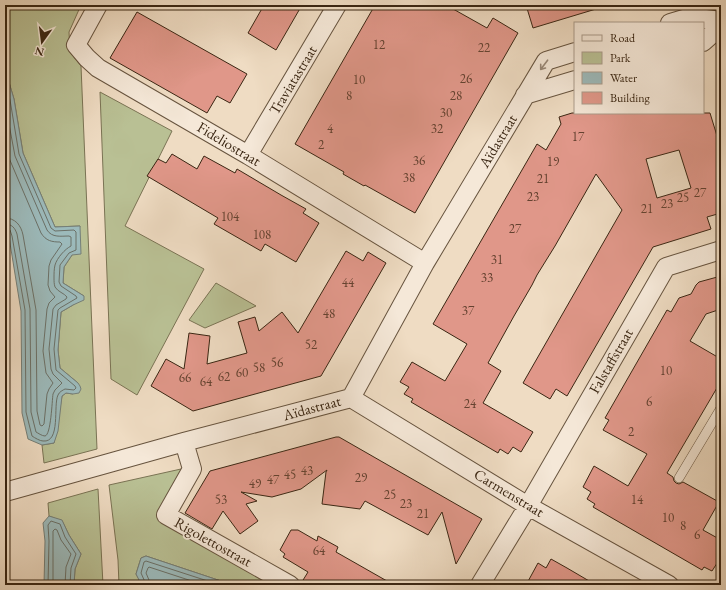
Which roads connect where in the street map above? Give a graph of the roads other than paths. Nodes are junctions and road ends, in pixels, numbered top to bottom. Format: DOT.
graph roads {
  1 [pos="98,5"];
  2 [pos="337,5"];
  3 [pos="716,5"];
  4 [pos="721,14"];
  5 [pos="721,21"];
  6 [pos="673,22"];
  7 [pos="721,26"];
  8 [pos="704,41"];
  9 [pos="574,52"];
  10 [pos="574,80"];
  11 [pos="525,95"];
  12 [pos="248,155"];
  13 [pos="721,250"];
  14 [pos="425,263"];
  15 [pos="351,398"];
  16 [pos="721,408"];
  17 [pos="184,442"];
  18 [pos="679,478"];
  19 [pos="5,492"];
  20 [pos="528,506"];
  21 [pos="290,585"];
  22 [pos="480,585"];
  23 [pos="669,585"];
  1 -- 12 [label="street, Fideliostraat"];
  2 -- 12 [label="street, Traviatastraat"];
  3 -- 4 [label="street"];
  5 -- 6 [label="street"];
  7 -- 8 [label="street"];
  9 -- 11 [label="street, Aïdastraat, one-way"];
  10 -- 11 [label="street"];
  11 -- 14 [label="street, Aïdastraat"];
  12 -- 14 [label="street, Fideliostraat"];
  13 -- 20 [label="street, Falstaffstraat"];
  14 -- 15 [label="street, Aïdastraat"];
  15 -- 17 [label="street, Aïdastraat"];
  15 -- 20 [label="street, Carmenstraat"];
  16 -- 18 [label="lane"];
  17 -- 19 [label="street, Aïdastraat"];
  17 -- 21 [label="street, Rigolettostraat"];
  20 -- 22 [label="street"];
  20 -- 23 [label="street, Carmenstraat"];
}
